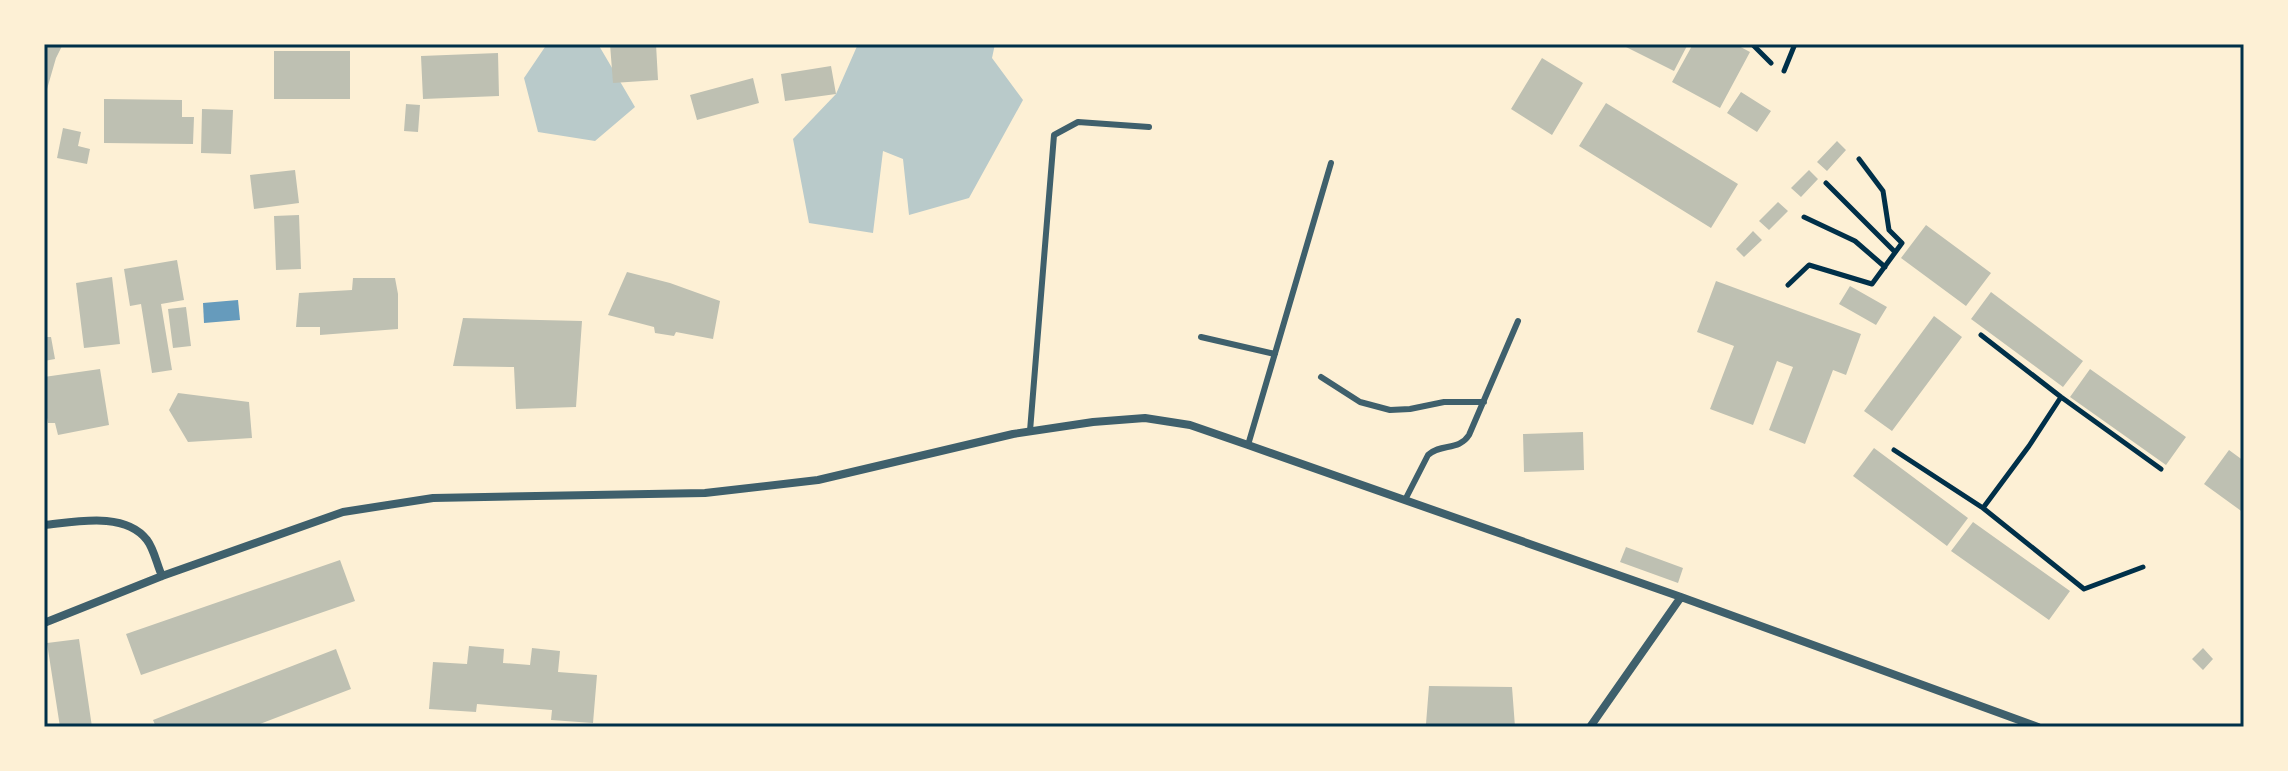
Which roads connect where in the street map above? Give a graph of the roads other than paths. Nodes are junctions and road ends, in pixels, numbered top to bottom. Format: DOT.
graph roads {
  1 [pos="1149,127"];
  2 [pos="1331,163"];
  3 [pos="1518,321"];
  4 [pos="1201,337"];
  5 [pos="1275,354"];
  6 [pos="1321,377"];
  7 [pos="1484,402"];
  8 [pos="1030,431"];
  9 [pos="1248,445"];
  10 [pos="1405,500"];
  11 [pos="44,525"];
  12 [pos="162,576"];
  13 [pos="1681,597"];
  14 [pos="44,623"];
  15 [pos="1590,727"];
  16 [pos="2038,727"];
  1 -- 8 [label="lane"];
  2 -- 5 [label="lane"];
  3 -- 7 [label="lane"];
  4 -- 5 [label="lane"];
  5 -- 9 [label="lane"];
  6 -- 7 [label="lane"];
  7 -- 10 [label="lane"];
  8 -- 9 [label="street"];
  8 -- 12 [label="street"];
  9 -- 10 [label="street"];
  10 -- 13 [label="street"];
  11 -- 12 [label="street"];
  12 -- 14 [label="street"];
  13 -- 15 [label="street"];
  13 -- 16 [label="street"];
}
